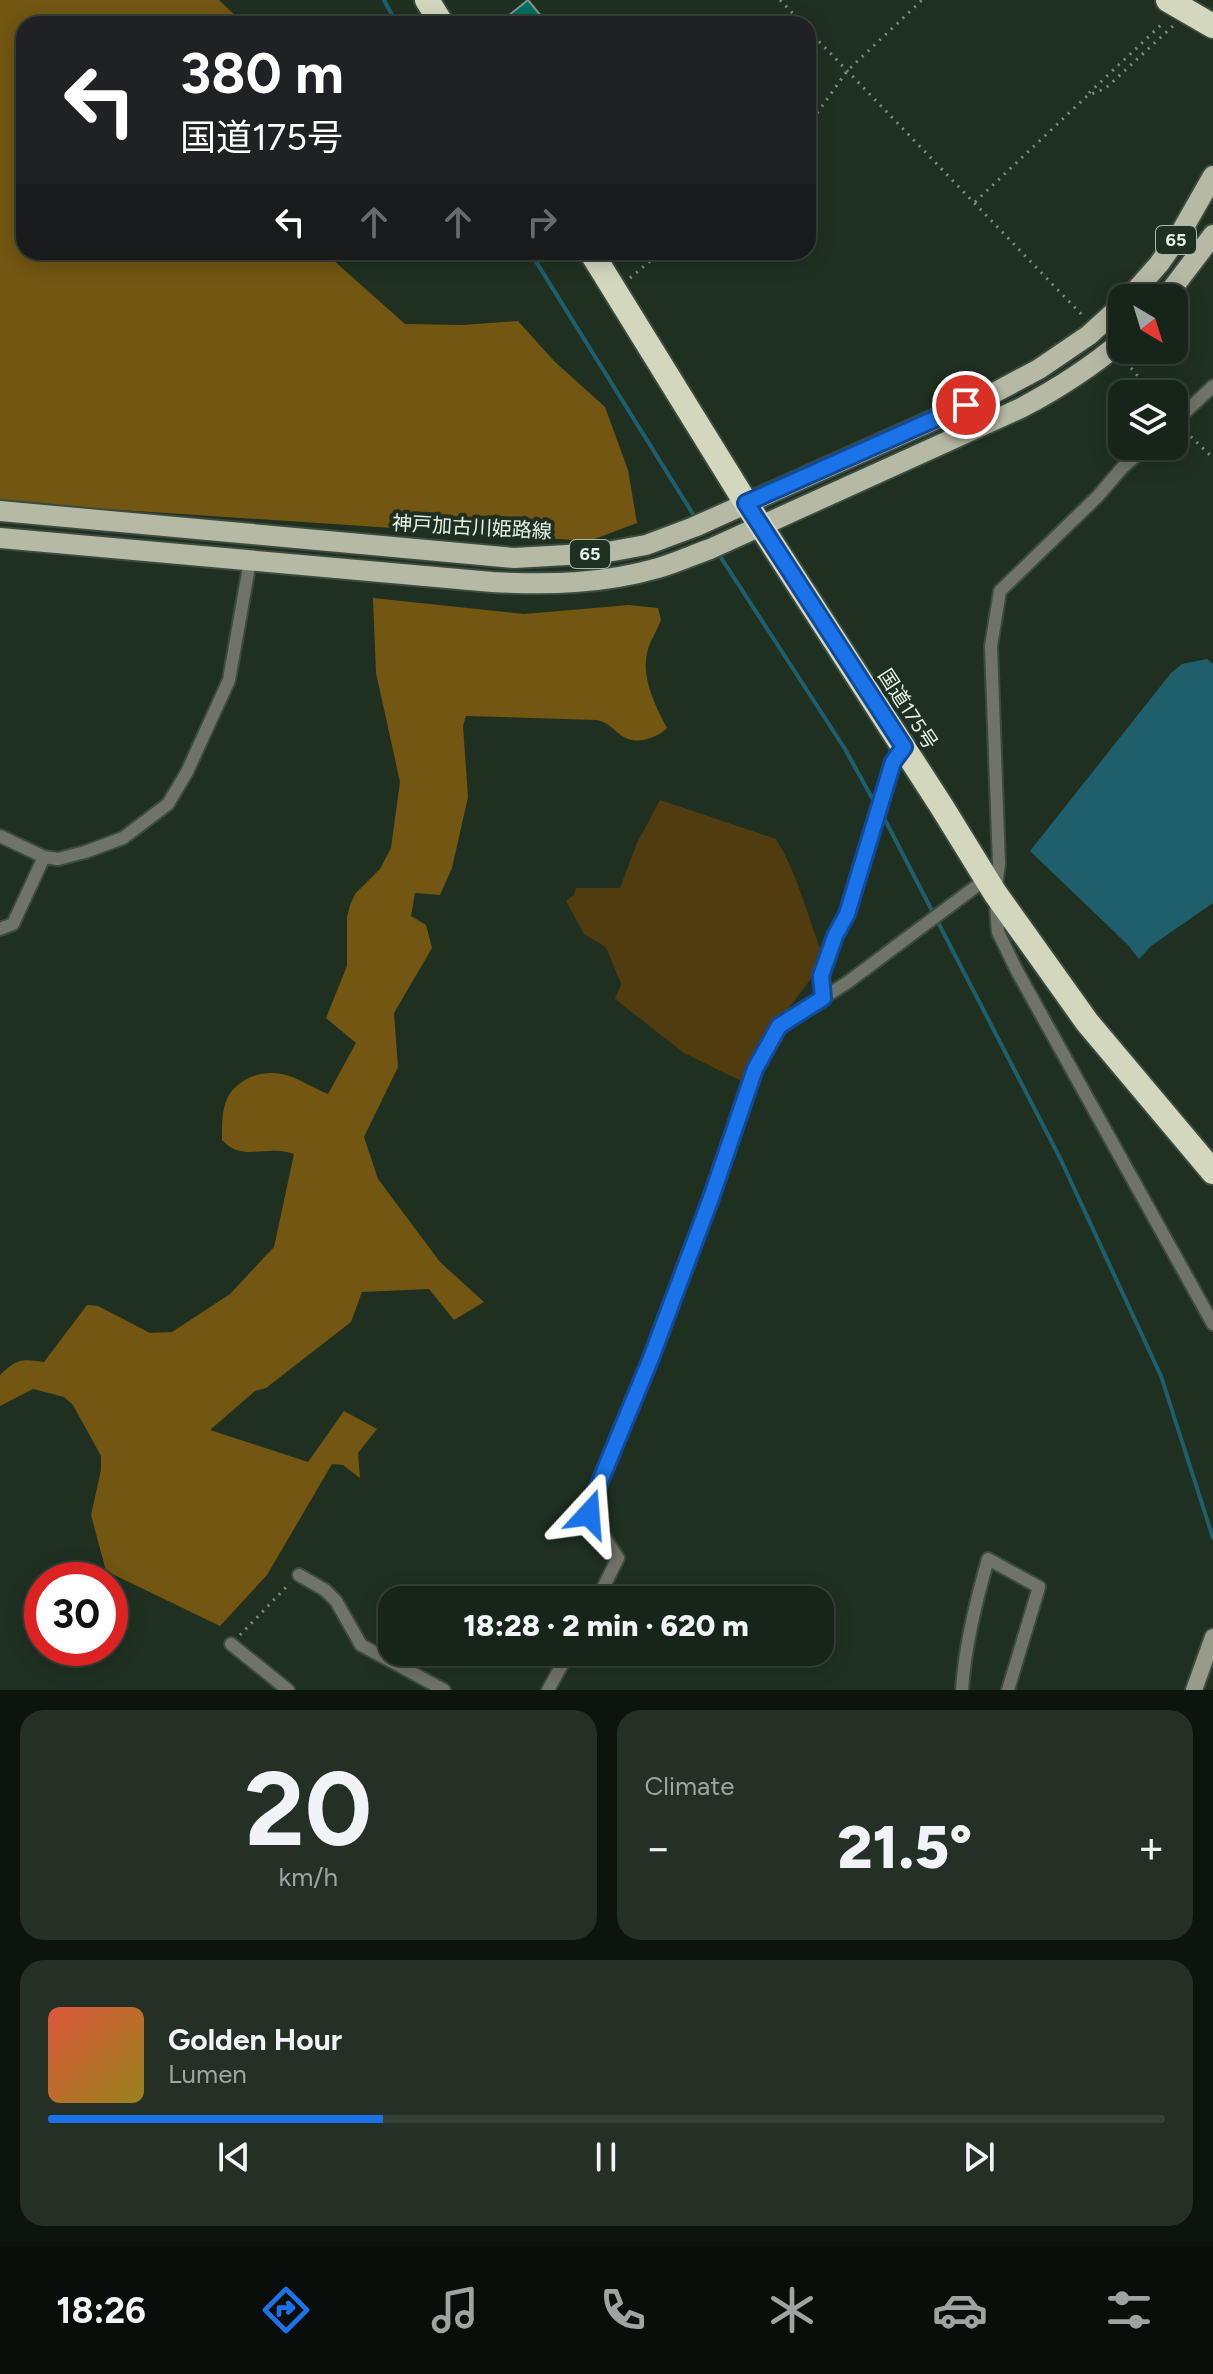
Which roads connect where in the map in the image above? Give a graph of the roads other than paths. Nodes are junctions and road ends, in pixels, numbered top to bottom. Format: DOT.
graph roads {
  1 [pos="1173,12"];
  2 [pos="1213,26"];
  3 [pos="1213,176"];
  4 [pos="1213,235"];
  5 [pos="596,260"];
  6 [pos="1141,284"];
  7 [pos="1176,284"];
  8 [pos="1108,318"];
  9 [pos="1108,353"];
  10 [pos="1213,386"];
  11 [pos="1188,410"];
  12 [pos="1131,460"];
  13 [pos="746,503"];
  14 [pos="0,511"];
  15 [pos="760,524"];
  16 [pos="0,538"];
  17 [pos="250,561"];
  18 [pos="904,747"];
  19 [pos="0,836"];
  20 [pos="44,857"];
  21 [pos="990,886"];
  22 [pos="0,929"];
  23 [pos="823,998"];
  24 [pos="1213,1172"];
  25 [pos="1213,1324"];
  26 [pos="299,1575"];
  27 [pos="604,1586"];
  28 [pos="1213,1637"];
  29 [pos="231,1644"];
  30 [pos="561,1666"];
  31 [pos="288,1690"];
  32 [pos="444,1690"];
  33 [pos="548,1690"];
  34 [pos="962,1690"];
  35 [pos="1008,1690"];
  36 [pos="1194,1690"];
  1 -- 2 [label="highway"];
  3 -- 6 [label="main road, 65"];
  4 -- 7 [label="main road, 65"];
  5 -- 13 [label="highway, 国道175号"];
  8 -- 13 [label="main road, 神戸加古川姫路線 / 65"];
  9 -- 15 [label="main road, 65"];
  10 -- 11 [label="street"];
  12 -- 21 [label="street"];
  13 -- 14 [label="main road, 神戸加古川姫路線 / 65"];
  13 -- 15 [label="highway, 国道175号"];
  15 -- 17 [label="main road, 65"];
  15 -- 18 [label="highway, 国道175号"];
  16 -- 17 [label="main road, 65"];
  17 -- 20 [label="street"];
  18 -- 21 [label="highway, 国道175号"];
  18 -- 23 [label="street"];
  19 -- 20 [label="street"];
  20 -- 22 [label="street"];
  21 -- 23 [label="street"];
  21 -- 24 [label="highway, 国道175号"];
  21 -- 25 [label="street"];
  23 -- 27 [label="street"];
  26 -- 32 [label="street"];
  28 -- 36 [label="street"];
  29 -- 31 [label="street"];
  30 -- 33 [label="street"];
  34 -- 35 [label="street"];
}
